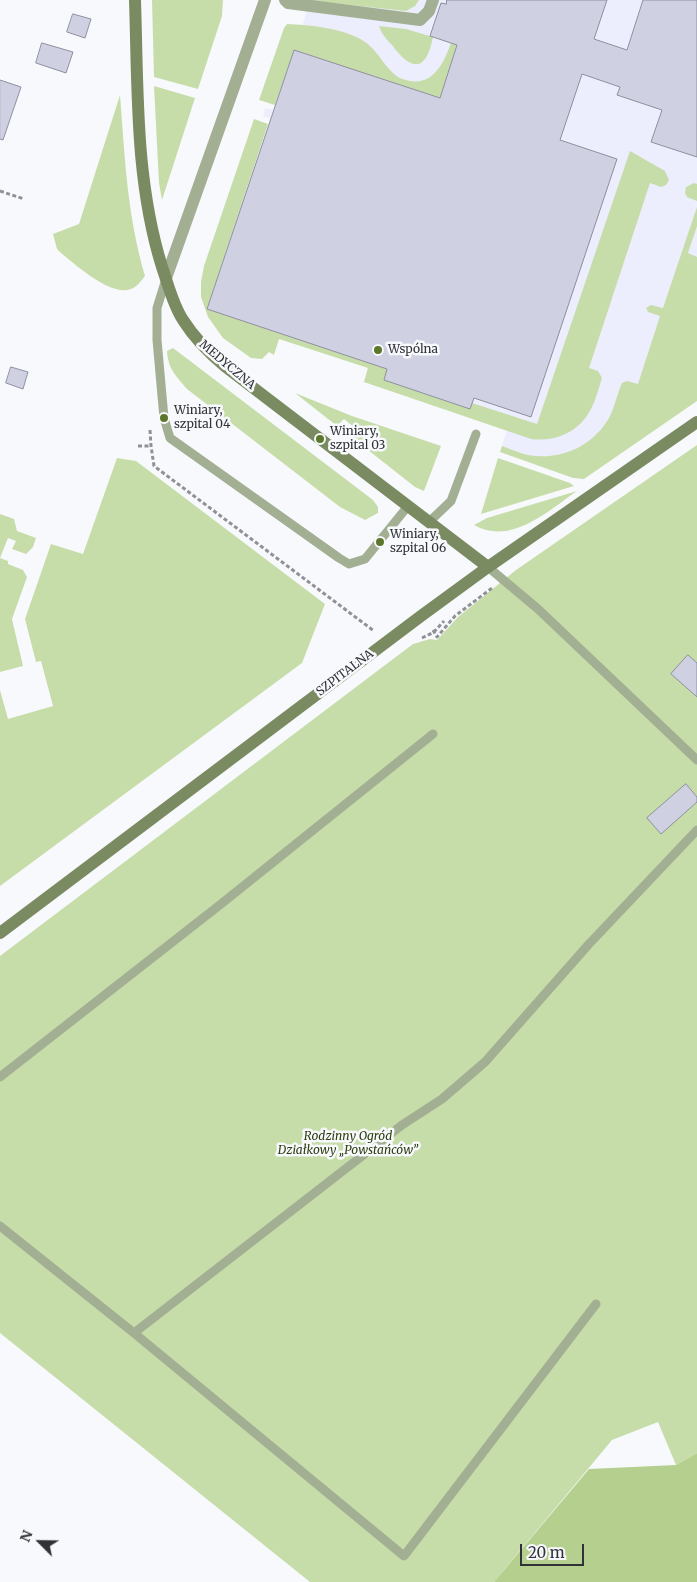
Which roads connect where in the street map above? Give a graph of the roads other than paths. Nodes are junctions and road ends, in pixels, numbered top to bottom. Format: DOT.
graph roads {
  1 [pos="135,0"];
  2 [pos="265,0"];
  3 [pos="286,0"];
  4 [pos="433,0"];
  5 [pos="166,278"];
  6 [pos="697,422"];
  7 [pos="476,434"];
  8 [pos="408,506"];
  9 [pos="429,522"];
  10 [pos="488,567"];
  11 [pos="433,734"];
  12 [pos="697,760"];
  13 [pos="697,830"];
  14 [pos="0,933"];
  15 [pos="0,1077"];
  16 [pos="0,1226"];
  17 [pos="596,1304"];
  18 [pos="134,1333"];
  1 -- 5 [label="street, MEDYCZNA"];
  2 -- 5 [label="street"];
  3 -- 4 [label="street"];
  5 -- 8 [label="street, MEDYCZNA"];
  5 -- 8 [label="lane"];
  6 -- 10 [label="street, SZPITALNA"];
  7 -- 9 [label="lane"];
  8 -- 9 [label="street, MEDYCZNA"];
  9 -- 10 [label="street, MEDYCZNA"];
  10 -- 12 [label="lane"];
  10 -- 14 [label="street, SZPITALNA"];
  11 -- 15 [label="lane"];
  13 -- 18 [label="lane"];
  16 -- 18 [label="lane"];
  17 -- 18 [label="lane"];
}
